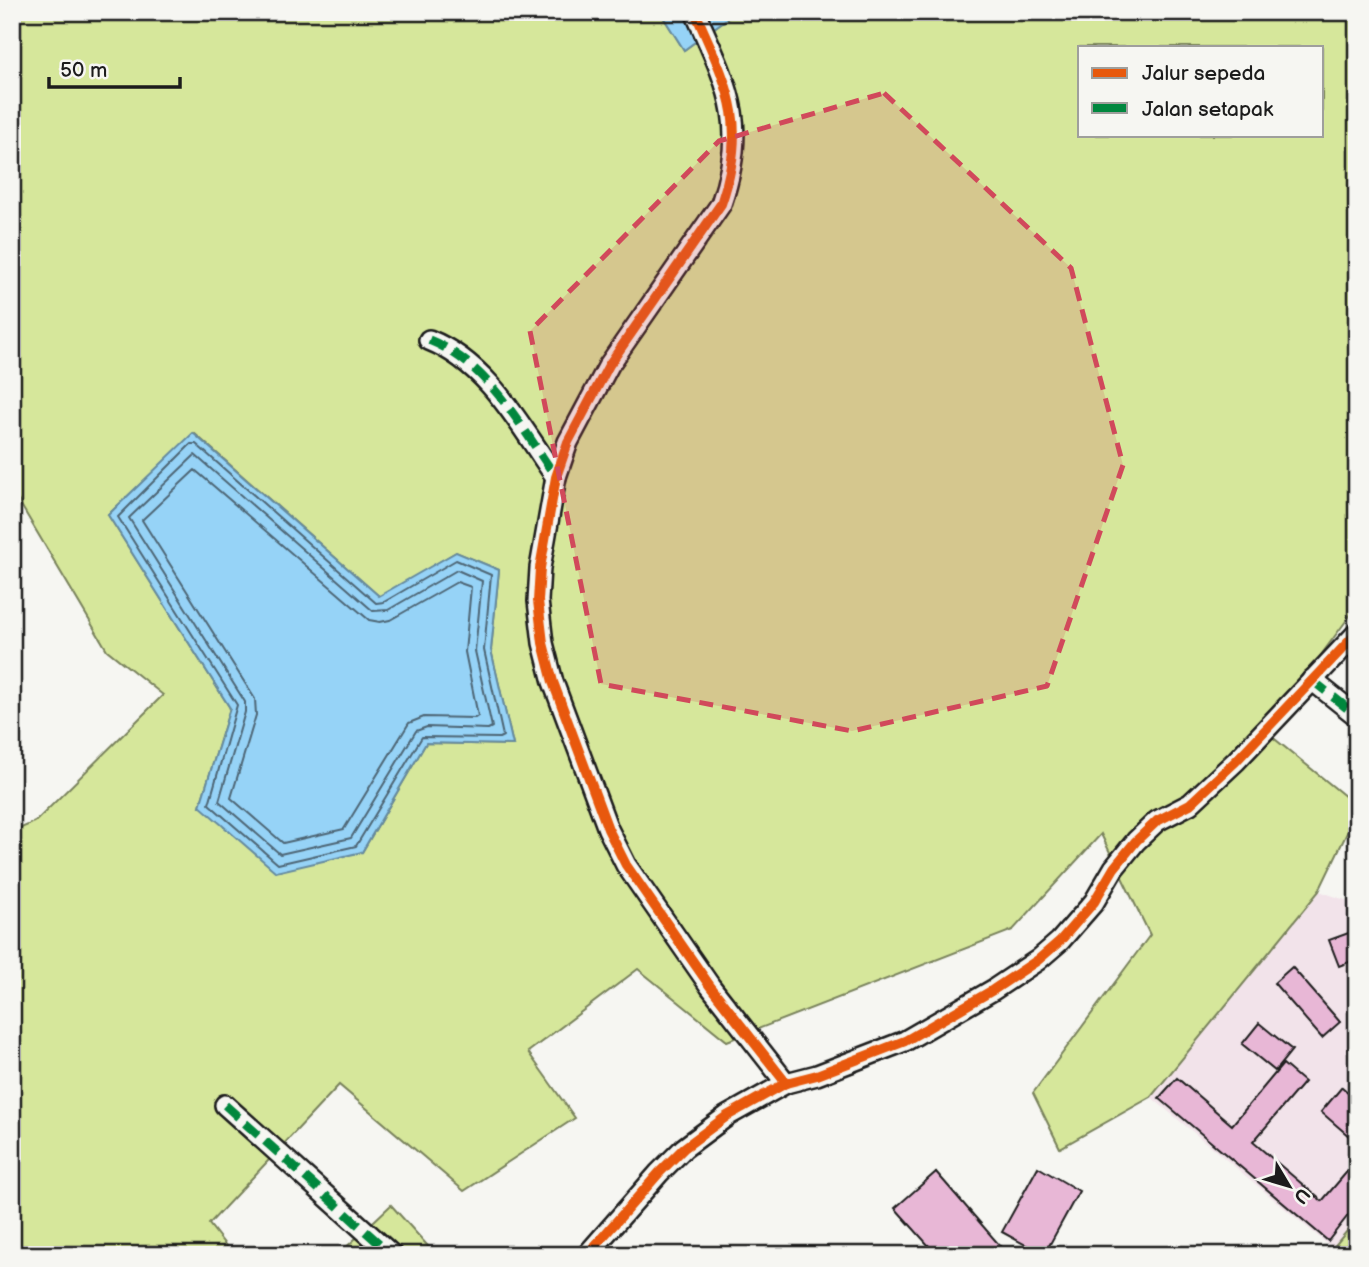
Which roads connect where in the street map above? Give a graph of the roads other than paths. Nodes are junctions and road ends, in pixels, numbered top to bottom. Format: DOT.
graph roads {
  1 [pos="695,12"];
  2 [pos="429,340"];
  3 [pos="556,477"];
  4 [pos="1357,633"];
  5 [pos="1312,680"];
  6 [pos="1357,716"];
  7 [pos="786,1083"];
  8 [pos="225,1105"];
  9 [pos="392,1255"];
  10 [pos="587,1255"];
  1 -- 3 [label="street"];
  2 -- 3 [label="street"];
  3 -- 7 [label="street"];
  4 -- 5 [label="street"];
  5 -- 6 [label="street"];
  5 -- 7 [label="street"];
  7 -- 10 [label="street"];
  8 -- 9 [label="street"];
}
